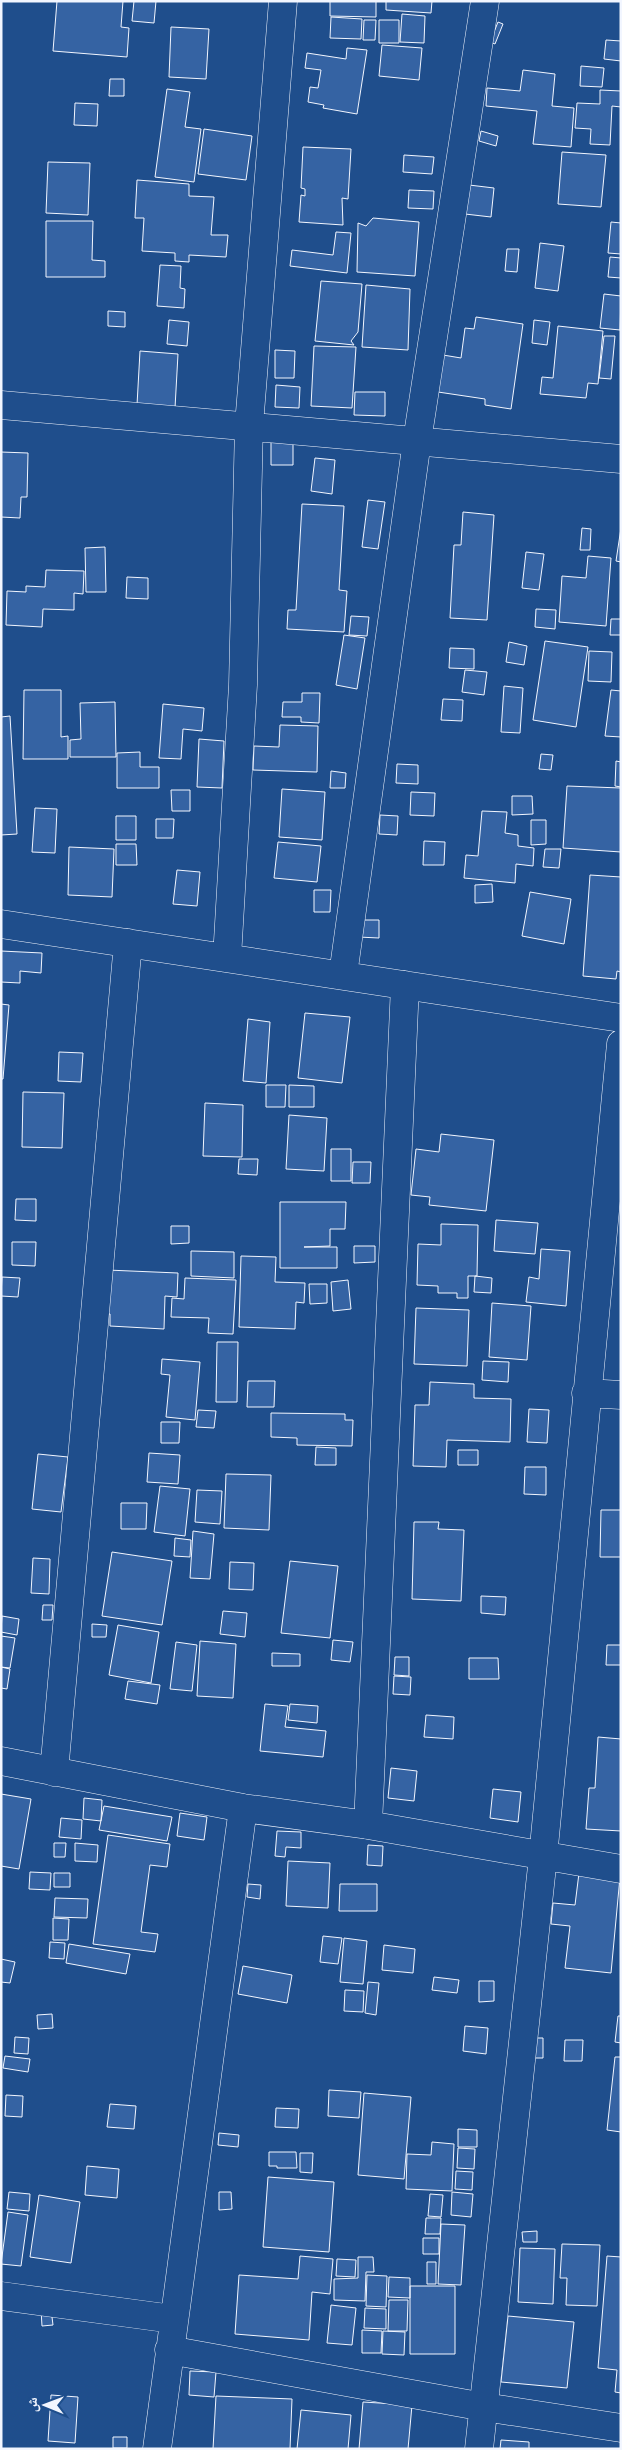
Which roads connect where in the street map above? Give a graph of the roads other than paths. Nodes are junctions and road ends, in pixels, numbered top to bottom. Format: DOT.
graph roads {
  1 [pos="283,1"];
  2 [pos="485,1"];
  3 [pos="1,405"];
  4 [pos="249,425"];
  5 [pos="417,442"];
  6 [pos="621,459"];
  7 [pos="1,924"];
  8 [pos="128,943"];
  9 [pos="227,958"];
  10 [pos="343,976"];
  11 [pos="405,985"];
  12 [pos="621,1018"];
  13 [pos="621,1044"];
  14 [pos="586,1393"];
  15 [pos="621,1395"];
  16 [pos="1,1761"];
  17 [pos="54,1772"];
  18 [pos="243,1808"];
  19 [pos="368,1825"];
  20 [pos="543,1857"];
  21 [pos="621,1868"];
  22 [pos="1,2296"];
  23 [pos="173,2319"];
  24 [pos="169,2350"];
  25 [pos="484,2406"];
  26 [pos="621,2428"];
  27 [pos="157,2449"];
  28 [pos="479,2449"];
  1 -- 4 [label="street"];
  2 -- 5 [label="street"];
  3 -- 4 [label="street"];
  4 -- 5 [label="street"];
  4 -- 9 [label="street"];
  5 -- 6 [label="street"];
  5 -- 10 [label="street"];
  7 -- 8 [label="street"];
  8 -- 9 [label="street"];
  8 -- 17 [label="street"];
  9 -- 10 [label="street"];
  10 -- 11 [label="street"];
  11 -- 12 [label="street"];
  11 -- 19 [label="street"];
  13 -- 14 [label="street"];
  14 -- 15 [label="street"];
  14 -- 20 [label="street"];
  16 -- 17 [label="street"];
  17 -- 18 [label="street"];
  18 -- 19 [label="street"];
  18 -- 23 [label="street"];
  19 -- 20 [label="street"];
  20 -- 21 [label="street"];
  20 -- 25 [label="street"];
  22 -- 23 [label="street"];
  23 -- 24 [label="street"];
  24 -- 25 [label="street"];
  24 -- 27 [label="street"];
  25 -- 26 [label="street"];
  25 -- 28 [label="street"];
}
